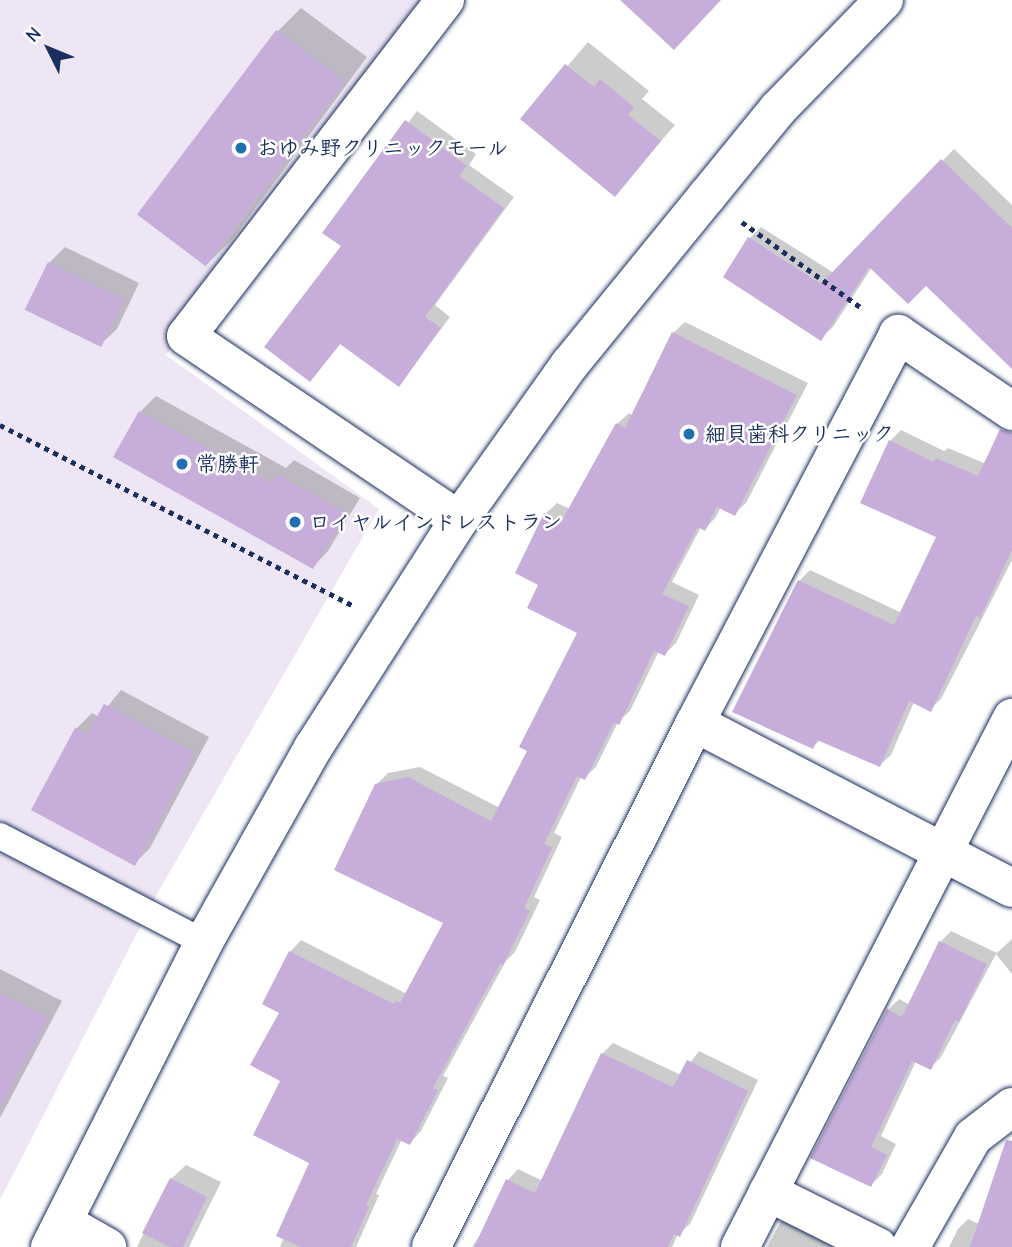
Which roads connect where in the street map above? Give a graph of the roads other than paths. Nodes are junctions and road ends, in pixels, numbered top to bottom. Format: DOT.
graph roads {
  1 [pos="445,0"];
  2 [pos="884,0"];
  3 [pos="1012,411"];
  4 [pos="459,520"];
  5 [pos="1012,718"];
  6 [pos="695,723"];
  7 [pos="0,836"];
  8 [pos="942,853"];
  9 [pos="1012,888"];
  10 [pos="204,942"];
  11 [pos="1012,1107"];
  12 [pos="768,1192"];
  13 [pos="57,1235"];
  14 [pos="107,1247"];
  15 [pos="431,1247"];
  16 [pos="740,1247"];
  17 [pos="878,1247"];
  18 [pos="910,1247"];
  1 -- 4 [label="street"];
  2 -- 4 [label="street"];
  3 -- 6 [label="street"];
  4 -- 10 [label="street"];
  5 -- 8 [label="street"];
  6 -- 8 [label="street"];
  6 -- 15 [label="street"];
  7 -- 10 [label="lane"];
  8 -- 9 [label="street"];
  8 -- 12 [label="street"];
  10 -- 13 [label="street"];
  11 -- 18 [label="street"];
  12 -- 16 [label="street"];
  12 -- 17 [label="street"];
  13 -- 14 [label="street"];
}
